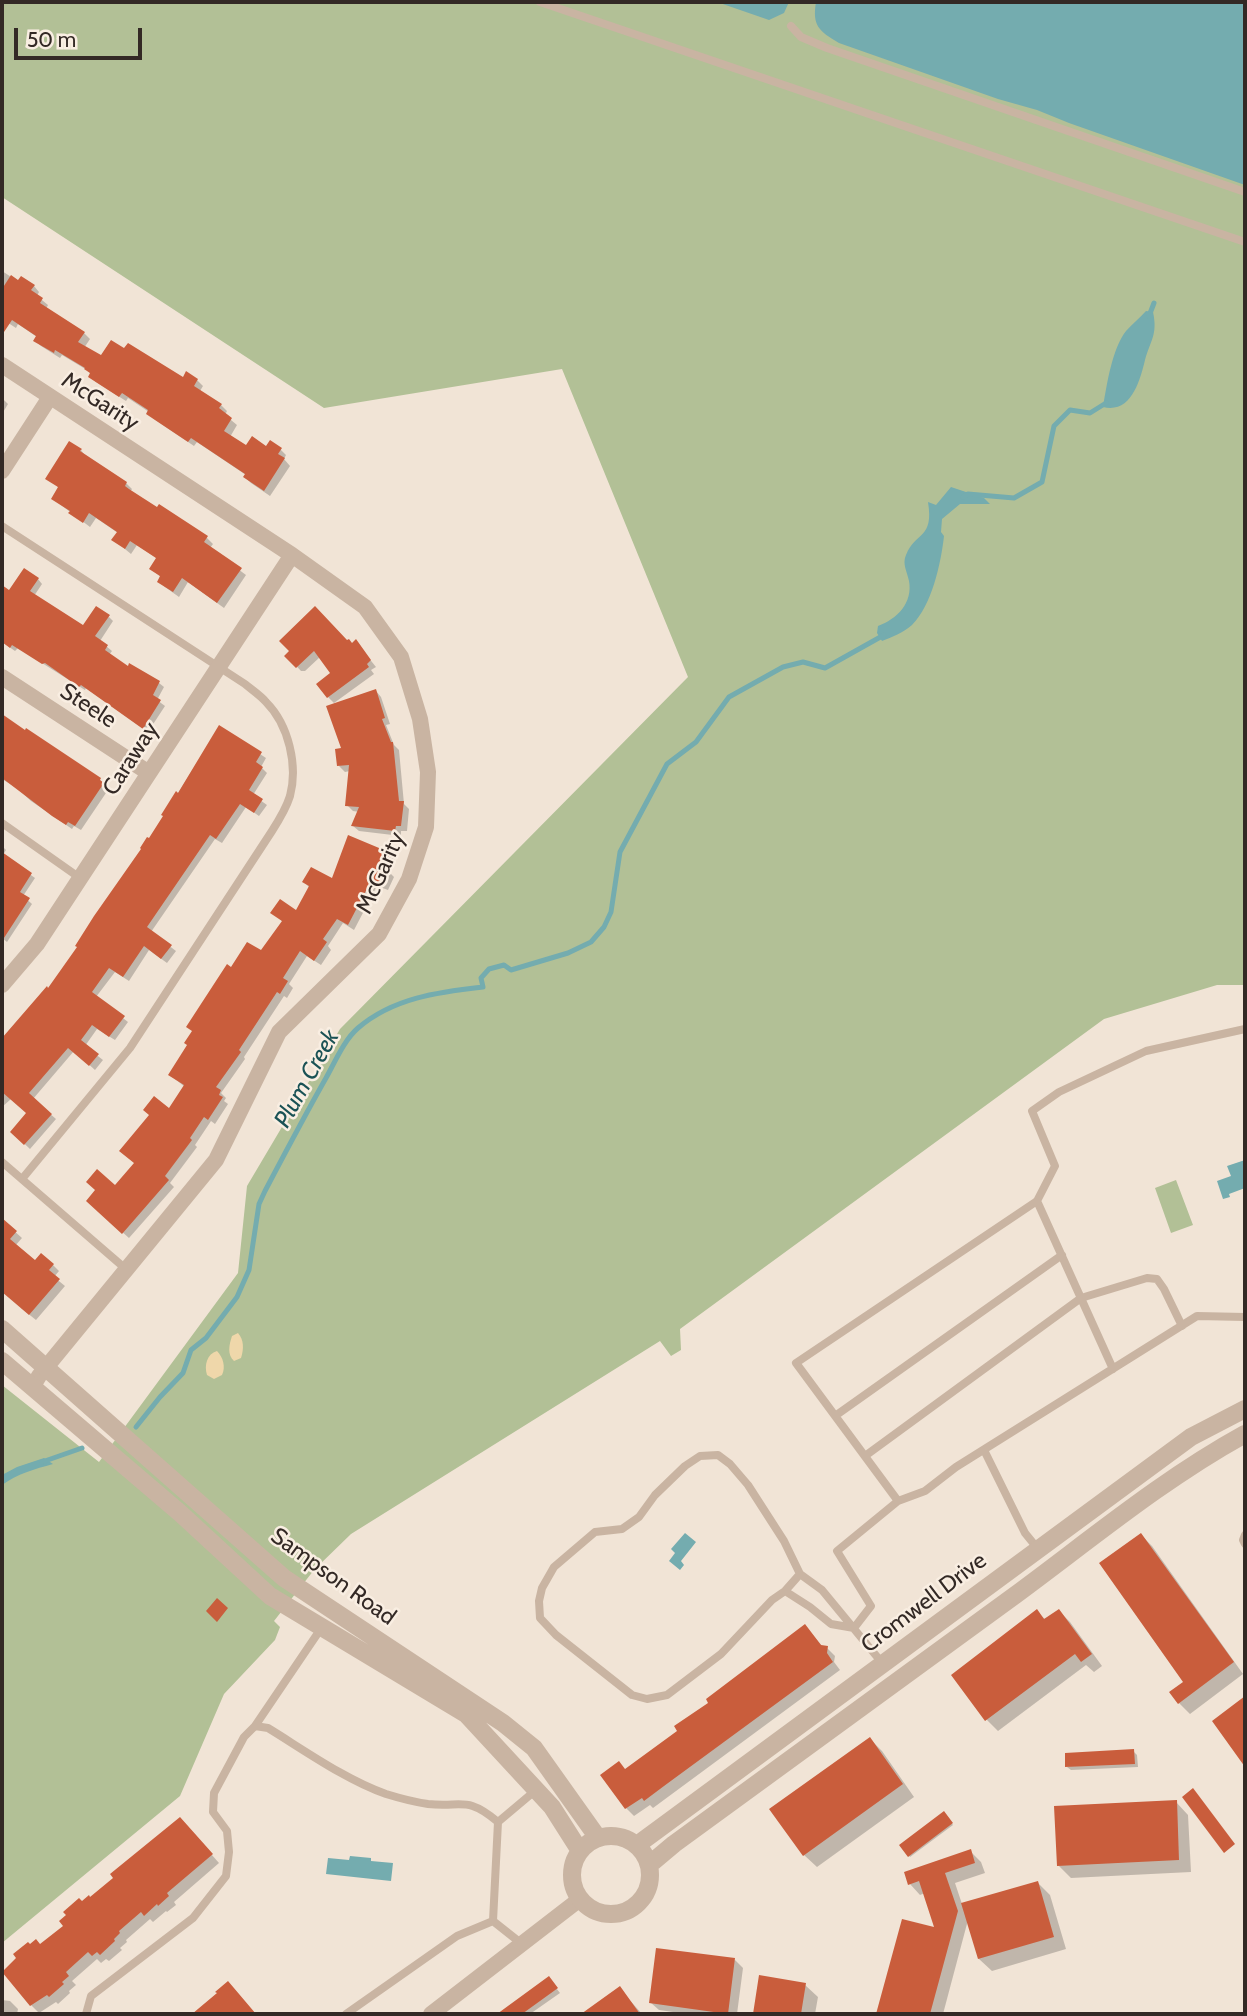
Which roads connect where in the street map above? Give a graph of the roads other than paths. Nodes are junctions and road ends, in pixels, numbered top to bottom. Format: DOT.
graph roads {
  1 [pos="540,2"];
  2 [pos="791,26"];
  3 [pos="1245,192"];
  4 [pos="1245,242"];
  5 [pos="2,365"];
  6 [pos="50,397"];
  7 [pos="2,471"];
  8 [pos="2,526"];
  9 [pos="292,555"];
  10 [pos="218,668"];
  11 [pos="2,677"];
  12 [pos="149,773"];
  13 [pos="2,823"];
  14 [pos="80,878"];
  15 [pos="2,985"];
  16 [pos="1245,1029"];
  17 [pos="2,1162"];
  18 [pos="22,1179"];
  19 [pos="1037,1201"];
  20 [pos="1062,1255"];
  21 [pos="127,1270"];
  22 [pos="1081,1298"];
  23 [pos="1245,1317"];
  24 [pos="1182,1326"];
  25 [pos="2,1329"];
  26 [pos="2,1361"];
  27 [pos="46,1367"];
  28 [pos="1113,1369"];
  29 [pos="33,1386"];
  30 [pos="1245,1409"];
  31 [pos="835,1416"];
  32 [pos="1245,1434"];
  33 [pos="984,1450"];
  34 [pos="865,1456"];
  35 [pos="898,1501"];
  36 [pos="1245,1535"];
  37 [pos="1245,1544"];
  38 [pos="1038,1549"];
  39 [pos="800,1574"];
  40 [pos="785,1591"];
  41 [pos="830,1599"];
  42 [pos="818,1614"];
  43 [pos="322,1627"];
  44 [pos="854,1628"];
  45 [pos="883,1664"];
  46 [pos="255,1726"];
  47 [pos="536,1790"];
  48 [pos="498,1822"];
  49 [pos="598,1838"];
  50 [pos="637,1845"];
  51 [pos="580,1851"];
  52 [pos="649,1865"];
  53 [pos="580,1899"];
  54 [pos="493,1921"];
  55 [pos="522,1944"];
  56 [pos="86,2014"];
  57 [pos="346,2014"];
  58 [pos="431,2014"];
  1 -- 4 [label="lane"];
  2 -- 3 [label="lane"];
  5 -- 6 [label="street, McGarity"];
  6 -- 7 [label="street"];
  6 -- 9 [label="street, McGarity"];
  8 -- 10 [label="lane"];
  9 -- 10 [label="street, Caraway"];
  9 -- 21 [label="street, McGarity"];
  10 -- 12 [label="street, Caraway"];
  10 -- 18 [label="lane"];
  11 -- 12 [label="street, Steele"];
  12 -- 14 [label="street, Caraway"];
  13 -- 14 [label="lane"];
  14 -- 15 [label="street, Caraway"];
  16 -- 19 [label="lane"];
  17 -- 18 [label="lane"];
  18 -- 21 [label="lane"];
  19 -- 20 [label="lane"];
  19 -- 31 [label="lane"];
  20 -- 22 [label="lane"];
  20 -- 31 [label="lane"];
  21 -- 27 [label="street, McGarity"];
  22 -- 24 [label="lane"];
  22 -- 28 [label="lane"];
  22 -- 34 [label="lane"];
  23 -- 24 [label="lane"];
  24 -- 28 [label="lane"];
  25 -- 27 [label="street, Sampson Road"];
  26 -- 29 [label="street, Sampson Road"];
  27 -- 29 [label="street, McGarity"];
  27 -- 49 [label="street, Sampson Road"];
  28 -- 33 [label="lane"];
  29 -- 43 [label="street, Sampson Road"];
  30 -- 38 [label="street, Cromwell Drive"];
  31 -- 34 [label="lane"];
  32 -- 52 [label="street, Cromwell Drive"];
  33 -- 35 [label="lane"];
  33 -- 38 [label="lane"];
  34 -- 35 [label="lane"];
  35 -- 44 [label="lane"];
  36 -- 37 [label="lane"];
  38 -- 45 [label="street, Cromwell Drive"];
  39 -- 40 [label="lane"];
  39 -- 40 [label="lane"];
  39 -- 41 [label="lane"];
  40 -- 42 [label="lane"];
  41 -- 42 [label="lane"];
  41 -- 44 [label="lane"];
  42 -- 44 [label="lane"];
  43 -- 46 [label="lane"];
  43 -- 47 [label="street, Sampson Road"];
  44 -- 45 [label="lane"];
  45 -- 50 [label="street, Cromwell Drive"];
  46 -- 48 [label="lane"];
  46 -- 56 [label="lane"];
  47 -- 48 [label="lane"];
  47 -- 51 [label="street, Sampson Road"];
  48 -- 54 [label="lane"];
  49 -- 50 [label="street"];
  49 -- 51 [label="street"];
  50 -- 52 [label="street"];
  51 -- 53 [label="street"];
  52 -- 53 [label="street"];
  53 -- 55 [label="street"];
  54 -- 55 [label="lane"];
  54 -- 57 [label="lane"];
  55 -- 58 [label="street"];
}
